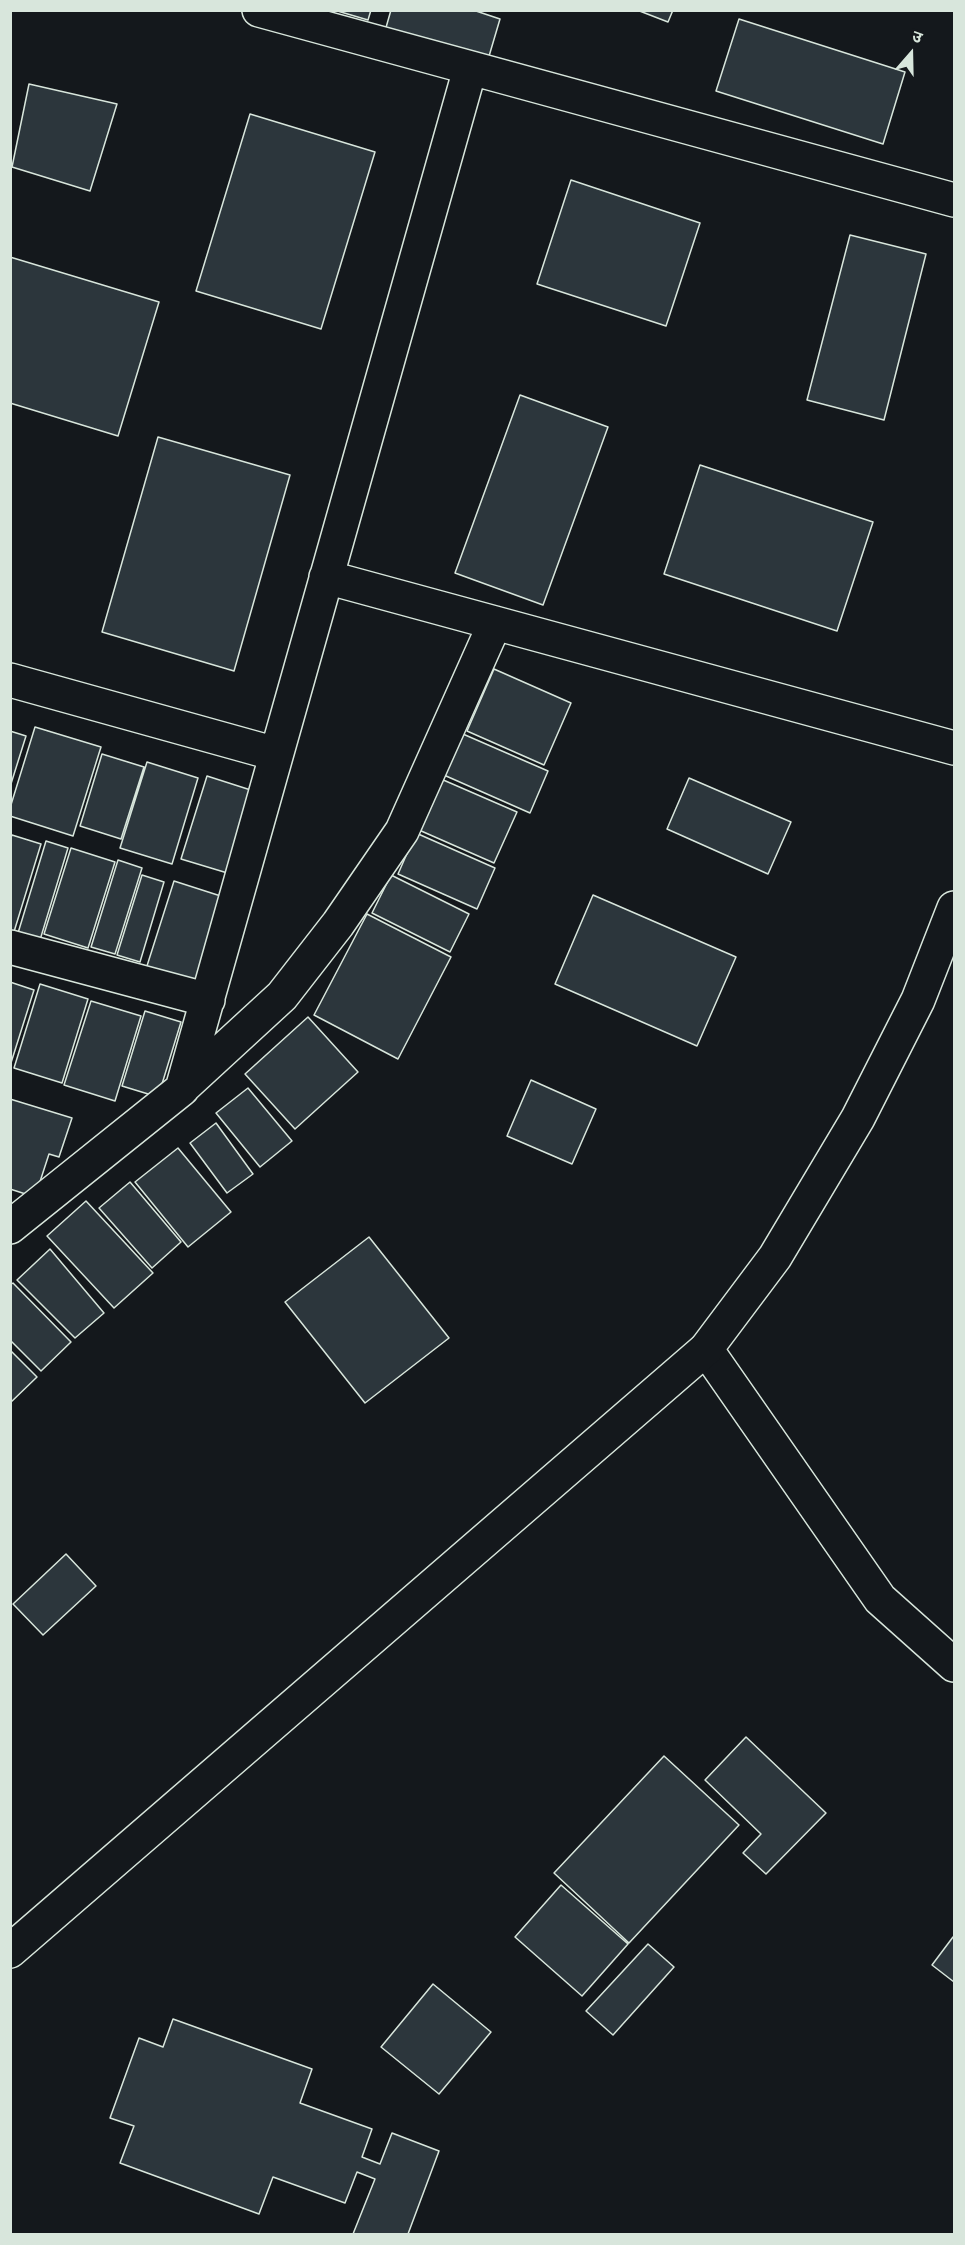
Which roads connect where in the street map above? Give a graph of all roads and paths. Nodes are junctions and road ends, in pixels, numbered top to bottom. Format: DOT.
graph roads {
  1 [pos="259,10"];
  2 [pos="470,69"];
  3 [pos="954,200"];
  4 [pos="326,577"];
  5 [pos="495,623"];
  6 [pos="10,680"];
  7 [pos="954,748"];
  8 [pos="276,754"];
  9 [pos="954,908"];
  10 [pos="10,947"];
  11 [pos="208,1000"];
  12 [pos="182,1089"];
  13 [pos="24,1203"];
  14 [pos="10,1227"];
  15 [pos="706,1349"];
  16 [pos="954,1665"];
  17 [pos="10,1951"];
  1 -- 2 [label="street"];
  2 -- 3 [label="street"];
  2 -- 4 [label="street"];
  4 -- 5 [label="street"];
  4 -- 8 [label="street"];
  5 -- 7 [label="street"];
  5 -- 12 [label="street"];
  6 -- 8 [label="street"];
  8 -- 11 [label="street"];
  9 -- 15 [label="street"];
  10 -- 11 [label="street"];
  11 -- 12 [label="street"];
  12 -- 13 [label="street"];
  13 -- 14 [label="street"];
  15 -- 16 [label="street"];
  15 -- 17 [label="street"];
}
